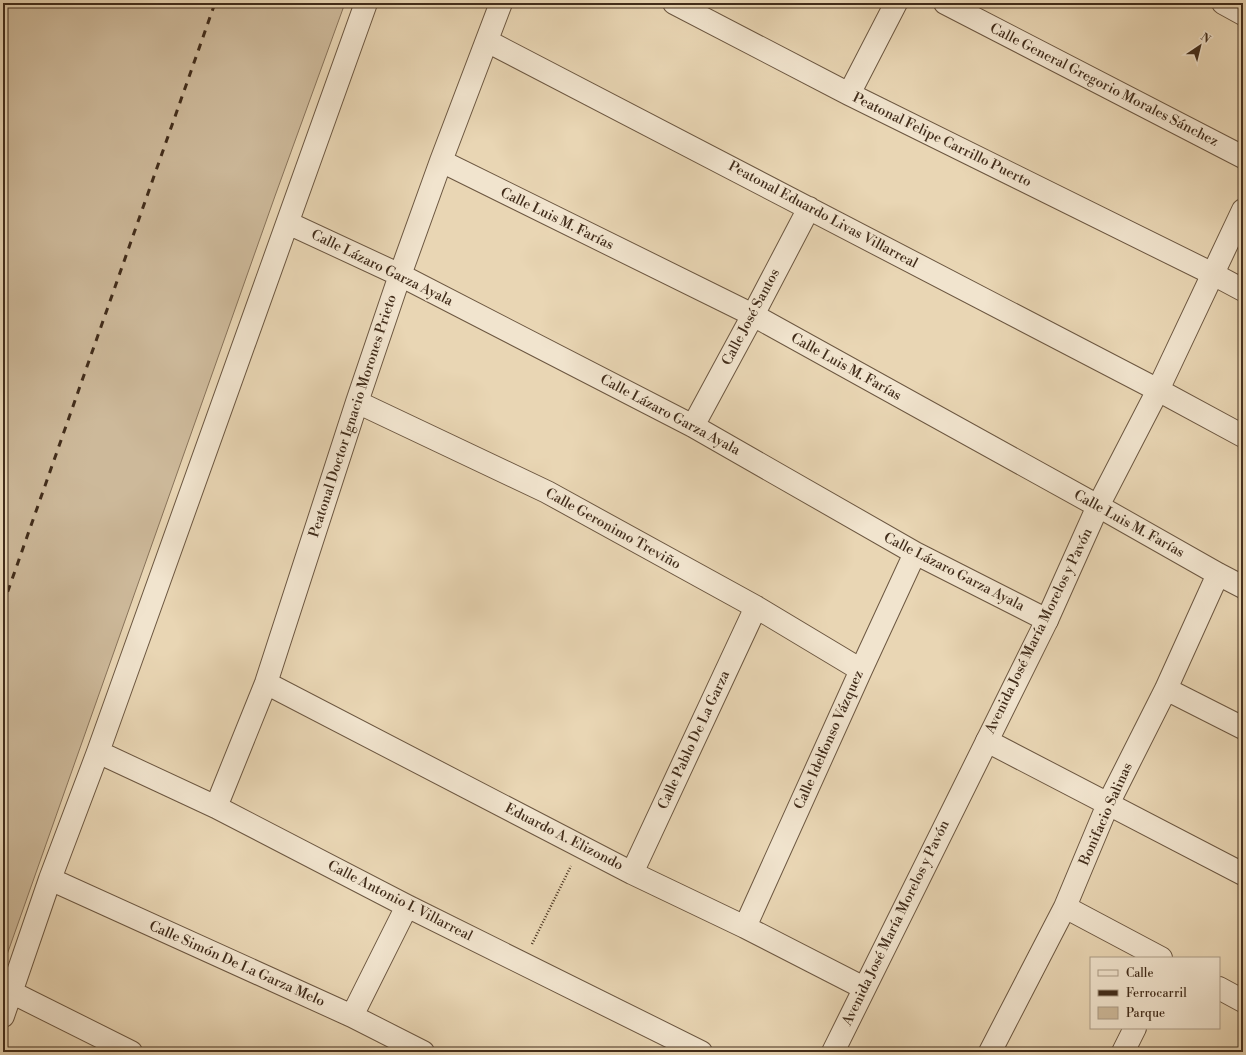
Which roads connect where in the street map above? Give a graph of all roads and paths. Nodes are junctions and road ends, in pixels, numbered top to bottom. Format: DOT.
graph roads {
  1 [pos="366,3"];
  2 [pos="501,3"];
  3 [pos="674,3"];
  4 [pos="896,3"];
  5 [pos="944,3"];
  6 [pos="1224,3"];
  7 [pos="1243,14"];
  8 [pos="487,41"];
  9 [pos="849,94"];
  10 [pos="1243,157"];
  11 [pos="441,161"];
  12 [pos="808,208"];
  13 [pos="1243,210"];
  14 [pos="288,223"];
  15 [pos="1213,274"];
  16 [pos="400,275"];
  17 [pos="1243,290"];
  18 [pos="753,315"];
  19 [pos="1158,390"];
  20 [pos="357,402"];
  21 [pos="693,426"];
  22 [pos="1243,436"];
  23 [pos="1098,506"];
  24 [pos="915,553"];
  25 [pos="1218,574"];
  26 [pos="1243,587"];
  27 [pos="756,607"];
  28 [pos="1047,620"];
  29 [pos="861,670"];
  30 [pos="266,683"];
  31 [pos="1166,688"];
  32 [pos="1243,728"];
  33 [pos="986,740"];
  34 [pos="98,752"];
  35 [pos="1108,804"];
  36 [pos="216,807"];
  37 [pos="580,846"];
  38 [pos="632,873"];
  39 [pos="1243,874"];
  40 [pos="50,879"];
  41 [pos="407,906"];
  42 [pos="1065,907"];
  43 [pos="745,928"];
  44 [pos="1159,957"];
  45 [pos="523,962"];
  46 [pos="864,988"];
  47 [pos="1220,989"];
  48 [pos="11,992"];
  49 [pos="1243,1001"];
  50 [pos="3,1016"];
  51 [pos="352,1016"];
  52 [pos="1134,1029"];
  53 [pos="688,1049"];
  54 [pos="131,1052"];
  55 [pos="423,1052"];
  56 [pos="833,1052"];
  57 [pos="990,1052"];
  58 [pos="1123,1052"];
  1 -- 14 [label="street"];
  2 -- 8 [label="street, Peatonal Doctor Ignacio Morones Prieto"];
  3 -- 9 [label="street, Peatonal Felipe Carrillo Puerto"];
  4 -- 9 [label="street"];
  5 -- 10 [label="street, Calle General Gregorio Morales Sánchez"];
  6 -- 7 [label="street"];
  8 -- 11 [label="street, Peatonal Doctor Ignacio Morones Prieto"];
  8 -- 12 [label="street, Peatonal Eduardo Livas Villarreal"];
  9 -- 15 [label="street, Peatonal Felipe Carrillo Puerto"];
  11 -- 16 [label="street, Peatonal Doctor Ignacio Morones Prieto"];
  11 -- 18 [label="street, Calle Luis M. Farías"];
  12 -- 18 [label="street, Calle José Santos"];
  12 -- 19 [label="street, Peatonal Eduardo Livas Villarreal"];
  13 -- 15 [label="street, Avenida José María Morelos y Pavón"];
  14 -- 16 [label="street, Calle Lázaro Garza Ayala"];
  14 -- 34 [label="street"];
  15 -- 17 [label="street, Peatonal Felipe Carrillo Puerto"];
  15 -- 19 [label="street, Avenida José María Morelos y Pavón"];
  16 -- 20 [label="street, Peatonal Doctor Ignacio Morones Prieto"];
  16 -- 21 [label="street, Calle Lázaro Garza Ayala"];
  18 -- 21 [label="street, Calle José Santos"];
  18 -- 23 [label="street, Calle Luis M. Farías"];
  19 -- 22 [label="street, Peatonal Eduardo Livas Villarreal"];
  19 -- 23 [label="street, Avenida José María Morelos y Pavón"];
  20 -- 27 [label="street, Calle Geronimo Treviño"];
  20 -- 30 [label="street, Peatonal Doctor Ignacio Morones Prieto"];
  21 -- 24 [label="street, Calle Lázaro Garza Ayala"];
  23 -- 25 [label="street, Calle Luis M. Farías"];
  23 -- 28 [label="street, Avenida José María Morelos y Pavón"];
  24 -- 28 [label="street, Calle Lázaro Garza Ayala"];
  24 -- 29 [label="street, Calle Idelfonso Vázquez"];
  25 -- 26 [label="street, Calle Luis M. Farías"];
  25 -- 31 [label="street, Bonifacio Salinas"];
  27 -- 29 [label="street, Calle Geronimo Treviño"];
  27 -- 38 [label="street, Calle Pablo De La Garza"];
  28 -- 33 [label="street, Avenida José María Morelos y Pavón"];
  29 -- 43 [label="street, Calle Idelfonso Vázquez"];
  30 -- 36 [label="street, Peatonal Doctor Ignacio Morones Prieto"];
  30 -- 37 [label="street, Eduardo A. Elizondo"];
  31 -- 32 [label="street"];
  31 -- 35 [label="street, Bonifacio Salinas"];
  33 -- 35 [label="street"];
  33 -- 46 [label="street, Avenida José María Morelos y Pavón"];
  34 -- 36 [label="street, Calle Antonio I. Villarreal"];
  34 -- 40 [label="street"];
  35 -- 39 [label="street"];
  35 -- 42 [label="street, Bonifacio Salinas"];
  36 -- 41 [label="street, Calle Antonio I. Villarreal"];
  37 -- 38 [label="street, Eduardo A. Elizondo"];
  37 -- 45 [label="path"];
  38 -- 43 [label="street, Eduardo A. Elizondo"];
  40 -- 48 [label="street"];
  40 -- 51 [label="street, Calle Simón De La Garza Melo"];
  41 -- 45 [label="street, Calle Antonio I. Villarreal"];
  41 -- 51 [label="street"];
  42 -- 44 [label="street"];
  42 -- 57 [label="street, Bonifacio Salinas"];
  43 -- 46 [label="street, Eduardo A. Elizondo"];
  45 -- 53 [label="street, Calle Antonio I. Villarreal"];
  46 -- 56 [label="street, Avenida José María Morelos y Pavón"];
  47 -- 49 [label="street"];
  48 -- 50 [label="street"];
  48 -- 54 [label="street"];
  51 -- 55 [label="street, Calle Simón De La Garza Melo"];
  52 -- 58 [label="street"];
}
